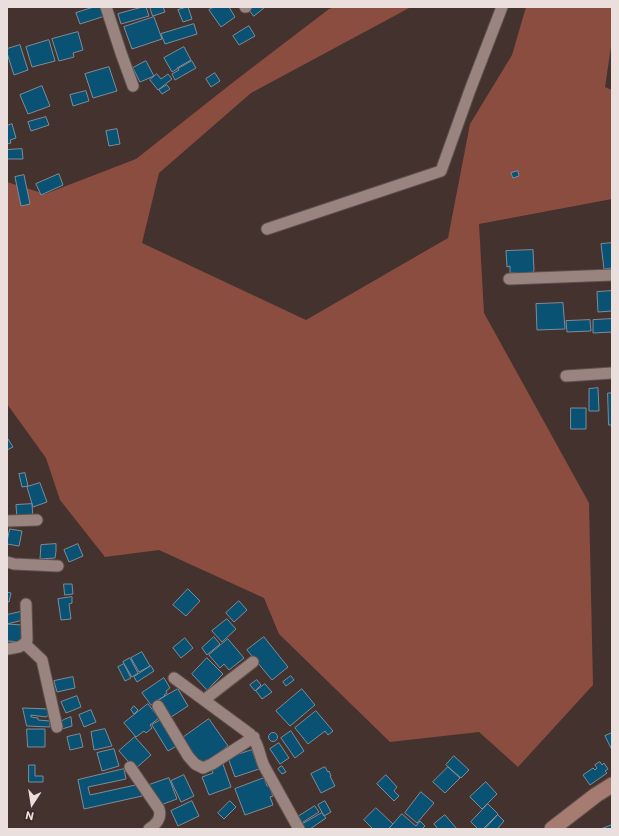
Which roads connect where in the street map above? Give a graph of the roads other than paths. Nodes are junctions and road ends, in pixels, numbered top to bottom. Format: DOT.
graph roads {
  1 [pos="106,7"];
  2 [pos="502,7"];
  3 [pos="133,86"];
  4 [pos="267,229"];
  5 [pos="612,275"];
  6 [pos="509,279"];
  7 [pos="612,373"];
  8 [pos="566,376"];
  9 [pos="37,520"];
  10 [pos="7,521"];
  11 [pos="7,562"];
  12 [pos="58,566"];
  13 [pos="26,604"];
  14 [pos="25,644"];
  15 [pos="7,649"];
  16 [pos="253,662"];
  17 [pos="174,678"];
  18 [pos="204,700"];
  19 [pos="158,706"];
  20 [pos="57,727"];
  21 [pos="254,737"];
  22 [pos="130,767"];
  23 [pos="612,785"];
  24 [pos="149,829"];
  25 [pos="299,829"];
  26 [pos="552,829"];
  1 -- 3 [label="street"];
  2 -- 4 [label="street"];
  5 -- 6 [label="street"];
  7 -- 8 [label="street"];
  9 -- 10 [label="street"];
  11 -- 12 [label="street"];
  13 -- 14 [label="street"];
  14 -- 15 [label="street"];
  14 -- 20 [label="street"];
  16 -- 18 [label="street"];
  17 -- 18 [label="street"];
  18 -- 21 [label="street"];
  19 -- 21 [label="street"];
  21 -- 25 [label="street"];
  22 -- 24 [label="street"];
  23 -- 26 [label="street"];
}
